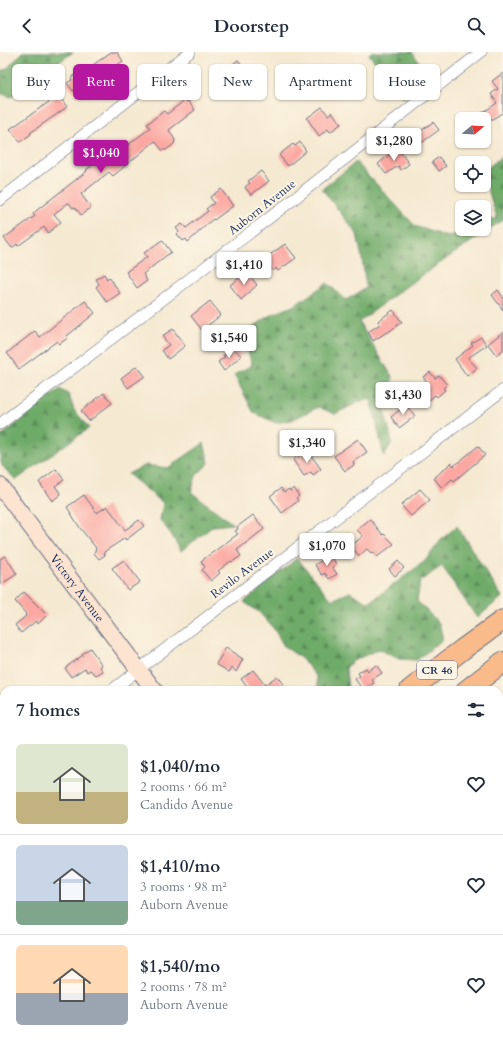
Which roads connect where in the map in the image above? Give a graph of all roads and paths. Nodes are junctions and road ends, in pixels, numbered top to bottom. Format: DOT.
graph roads {
  1 [pos="190,52"];
  2 [pos="481,52"];
  3 [pos="0,200"];
  4 [pos="503,390"];
  5 [pos="0,424"];
  6 [pos="0,486"];
  7 [pos="503,620"];
  8 [pos="503,662"];
  9 [pos="138,669"];
  10 [pos="117,686"];
  11 [pos="151,686"];
  12 [pos="415,686"];
  13 [pos="473,686"];
  1 -- 3 [label="street"];
  2 -- 5 [label="street, Auborn Avenue"];
  4 -- 9 [label="street, Revilo Avenue"];
  6 -- 9 [label="street, Victory Avenue"];
  7 -- 12 [label="highway, CR 46"];
  8 -- 13 [label="highway, CR 46"];
  9 -- 10 [label="street, Revilo Avenue"];
  9 -- 11 [label="street, Victory Avenue"];
}
